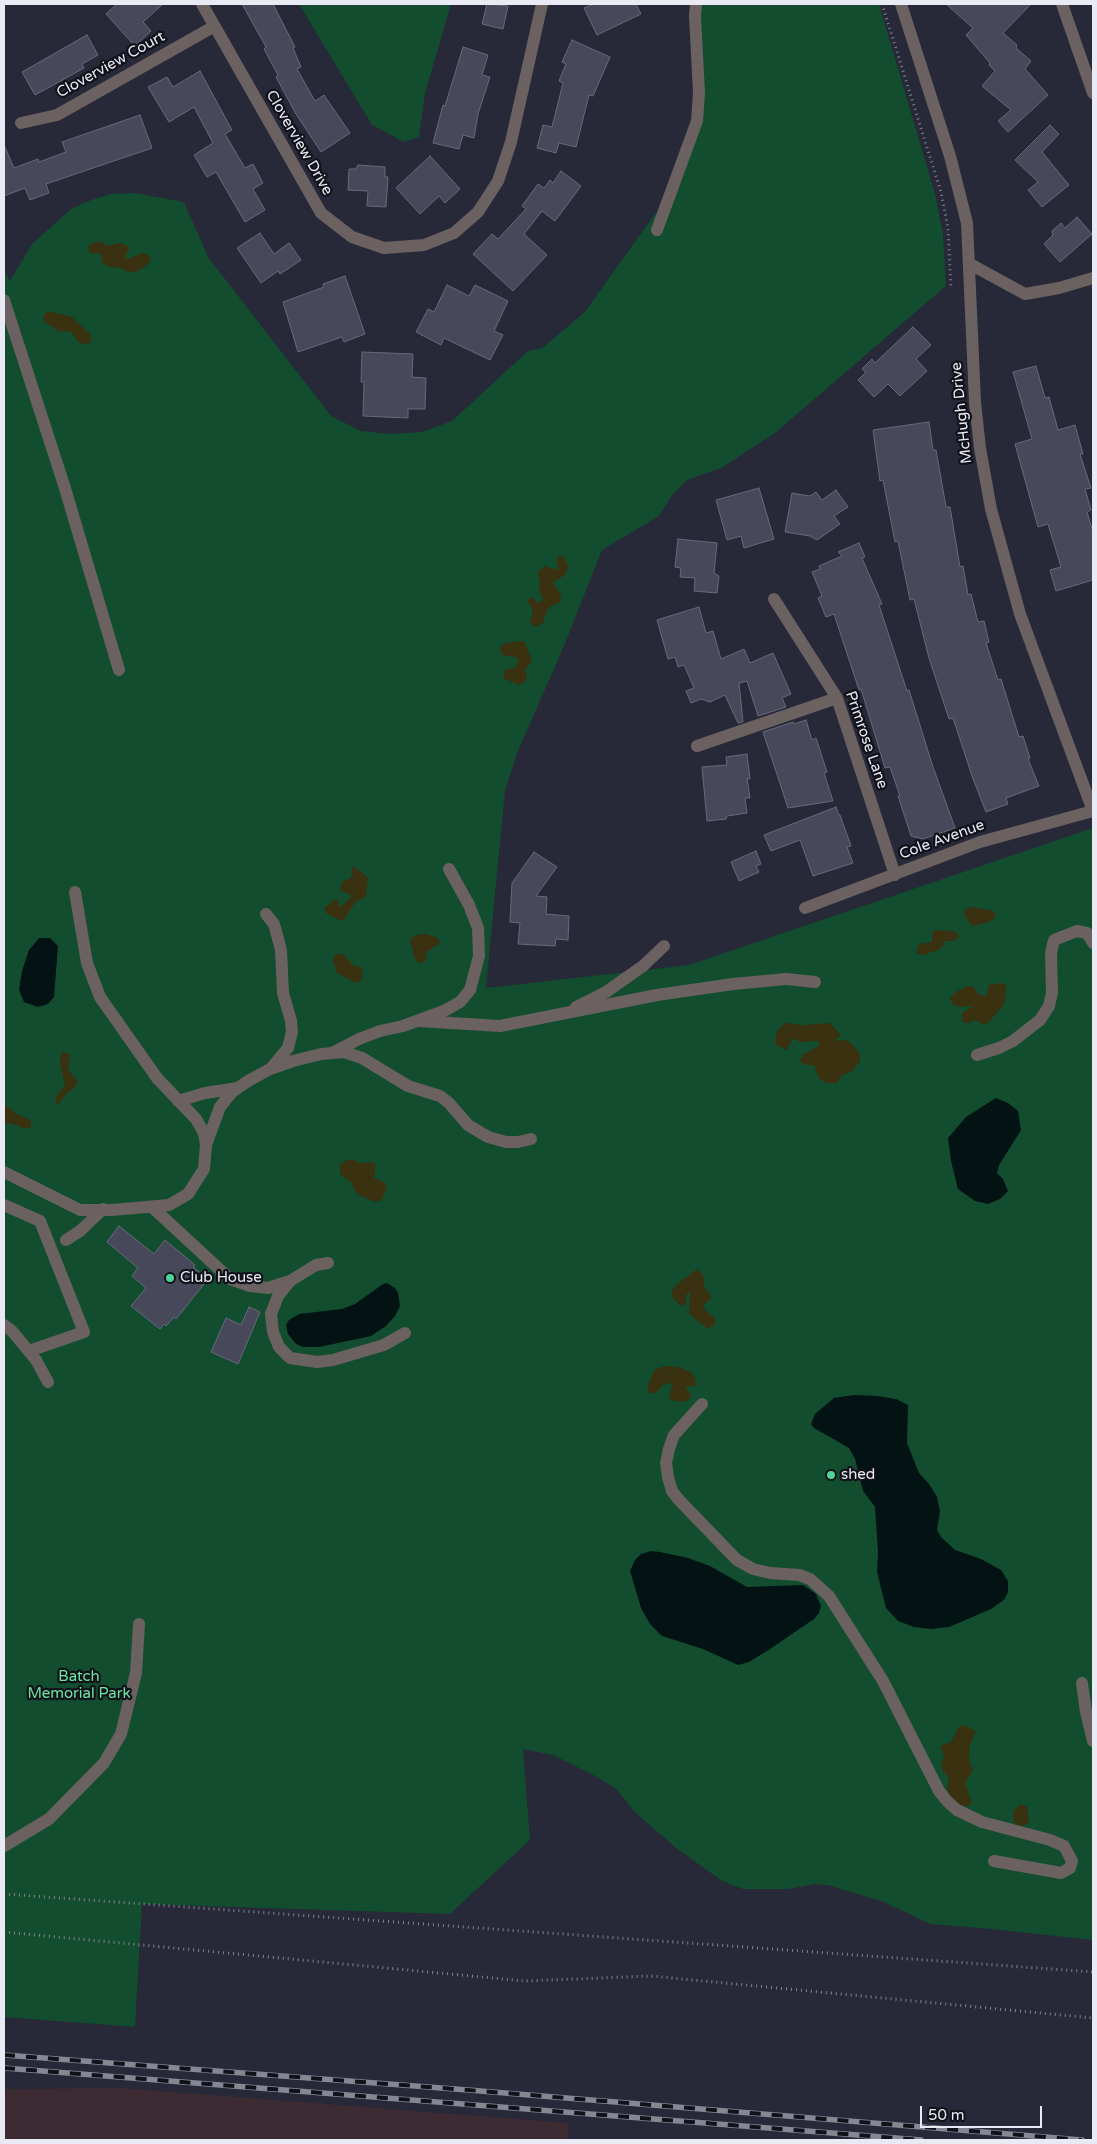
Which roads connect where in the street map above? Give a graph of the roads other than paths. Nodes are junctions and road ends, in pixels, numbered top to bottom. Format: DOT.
graph roads {
  1 [pos="202,4"];
  2 [pos="542,4"];
  3 [pos="696,4"];
  4 [pos="901,4"];
  5 [pos="1062,4"];
  6 [pos="214,26"];
  7 [pos="1093,93"];
  8 [pos="21,123"];
  9 [pos="657,230"];
  10 [pos="970,264"];
  11 [pos="1093,278"];
  12 [pos="4,300"];
  13 [pos="774,599"];
  14 [pos="119,670"];
  15 [pos="837,698"];
  16 [pos="697,746"];
  17 [pos="1093,811"];
  18 [pos="448,869"];
  19 [pos="895,875"];
  20 [pos="75,892"];
  21 [pos="805,908"];
  22 [pos="266,914"];
  23 [pos="1093,943"];
  24 [pos="664,946"];
  25 [pos="815,982"];
  26 [pos="560,1015"];
  27 [pos="419,1021"];
  28 [pos="334,1052"];
  29 [pos="977,1055"];
  30 [pos="270,1069"];
  31 [pos="238,1088"];
  32 [pos="178,1101"];
  33 [pos="530,1139"];
  34 [pos="206,1145"];
  35 [pos="4,1172"];
  36 [pos="4,1205"];
  37 [pos="152,1207"];
  38 [pos="103,1210"];
  39 [pos="66,1240"];
  40 [pos="328,1263"];
  41 [pos="290,1281"];
  42 [pos="4,1325"];
  43 [pos="405,1333"];
  44 [pos="29,1351"];
  45 [pos="48,1382"];
  46 [pos="702,1404"];
  47 [pos="139,1624"];
  48 [pos="1082,1683"];
  49 [pos="1093,1741"];
  50 [pos="4,1846"];
  51 [pos="994,1861"];
  1 -- 6 [label="street, Cloverview Drive"];
  2 -- 6 [label="street, Cloverview Drive"];
  3 -- 9 [label="street"];
  4 -- 10 [label="street, McHugh Drive"];
  5 -- 7 [label="street"];
  6 -- 8 [label="street, Cloverview Court"];
  10 -- 11 [label="street"];
  10 -- 17 [label="street, McHugh Drive"];
  12 -- 14 [label="street"];
  13 -- 15 [label="street, Primrose Lane"];
  15 -- 16 [label="street"];
  15 -- 19 [label="street, Primrose Lane"];
  17 -- 19 [label="street, Cole Avenue"];
  18 -- 27 [label="street"];
  19 -- 21 [label="street, Cole Avenue"];
  20 -- 32 [label="street"];
  22 -- 30 [label="street"];
  23 -- 29 [label="street"];
  24 -- 26 [label="street"];
  25 -- 26 [label="street"];
  26 -- 27 [label="street"];
  27 -- 28 [label="street"];
  28 -- 30 [label="street"];
  28 -- 33 [label="street"];
  30 -- 31 [label="street"];
  31 -- 32 [label="street"];
  31 -- 34 [label="street"];
  32 -- 34 [label="street"];
  34 -- 37 [label="street"];
  35 -- 38 [label="street"];
  36 -- 44 [label="street"];
  37 -- 38 [label="street"];
  37 -- 41 [label="street"];
  38 -- 39 [label="street"];
  40 -- 41 [label="street"];
  41 -- 43 [label="street"];
  42 -- 44 [label="street"];
  44 -- 45 [label="street"];
  46 -- 51 [label="street"];
  47 -- 50 [label="street"];
  48 -- 49 [label="street"];
}
